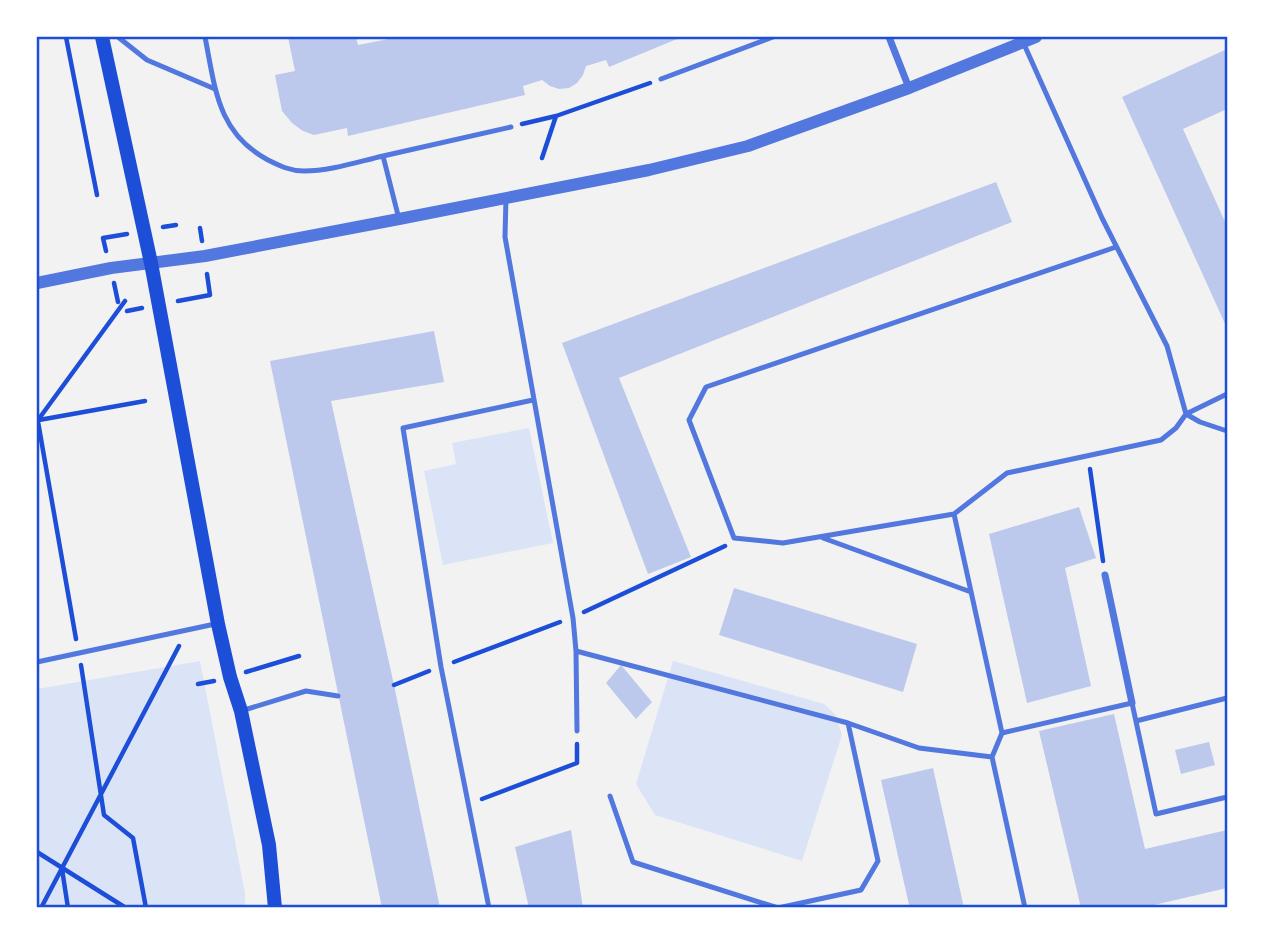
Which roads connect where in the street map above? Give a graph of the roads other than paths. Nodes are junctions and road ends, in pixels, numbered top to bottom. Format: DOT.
graph roads {
  1 [pos="102,37"];
  2 [pos="118,37"];
  3 [pos="205,37"];
  4 [pos="773,37"];
  5 [pos="889,37"];
  6 [pos="1036,37"];
  7 [pos="1023,42"];
  8 [pos="661,79"];
  9 [pos="909,88"];
  10 [pos="215,89"];
  11 [pos="512,127"];
  12 [pos="383,156"];
  13 [pos="506,197"];
  14 [pos="399,219"];
  15 [pos="1116,247"];
  16 [pos="151,263"];
  17 [pos="37,283"];
  18 [pos="1227,394"];
  19 [pos="533,400"];
  20 [pos="1186,414"];
  21 [pos="1227,431"];
  22 [pos="954,514"];
  23 [pos="820,537"];
  24 [pos="1105,575"];
  25 [pos="971,593"];
  26 [pos="218,624"];
  27 [pos="576,651"];
  28 [pos="37,662"];
  29 [pos="338,696"];
  30 [pos="1227,698"];
  31 [pos="1132,703"];
  32 [pos="241,711"];
  33 [pos="1136,721"];
  34 [pos="848,723"];
  35 [pos="577,732"];
  36 [pos="1002,733"];
  37 [pos="992,757"];
  38 [pos="610,796"];
  39 [pos="1227,797"];
  40 [pos="275,908"];
  41 [pos="489,908"];
  42 [pos="1025,908"];
  1 -- 16 [label="main road"];
  2 -- 10 [label="lane"];
  3 -- 10 [label="lane"];
  4 -- 8 [label="lane"];
  5 -- 9 [label="street"];
  6 -- 7 [label="street"];
  7 -- 9 [label="street"];
  7 -- 15 [label="lane"];
  9 -- 13 [label="street"];
  10 -- 12 [label="lane"];
  11 -- 12 [label="lane"];
  12 -- 14 [label="lane"];
  13 -- 14 [label="street"];
  13 -- 19 [label="lane"];
  14 -- 16 [label="street"];
  15 -- 20 [label="lane"];
  15 -- 23 [label="lane"];
  16 -- 17 [label="street"];
  16 -- 26 [label="main road"];
  18 -- 20 [label="lane"];
  19 -- 27 [label="lane"];
  19 -- 41 [label="lane"];
  20 -- 21 [label="lane"];
  20 -- 22 [label="lane"];
  22 -- 23 [label="lane"];
  22 -- 25 [label="lane"];
  23 -- 25 [label="lane"];
  24 -- 31 [label="street"];
  25 -- 36 [label="lane"];
  26 -- 28 [label="lane"];
  26 -- 32 [label="main road"];
  27 -- 34 [label="lane"];
  27 -- 35 [label="lane"];
  29 -- 32 [label="lane"];
  30 -- 33 [label="lane"];
  31 -- 33 [label="lane"];
  31 -- 36 [label="lane"];
  32 -- 40 [label="main road"];
  33 -- 39 [label="lane"];
  34 -- 37 [label="lane"];
  34 -- 38 [label="lane"];
  36 -- 37 [label="lane"];
  37 -- 42 [label="lane"];
}
